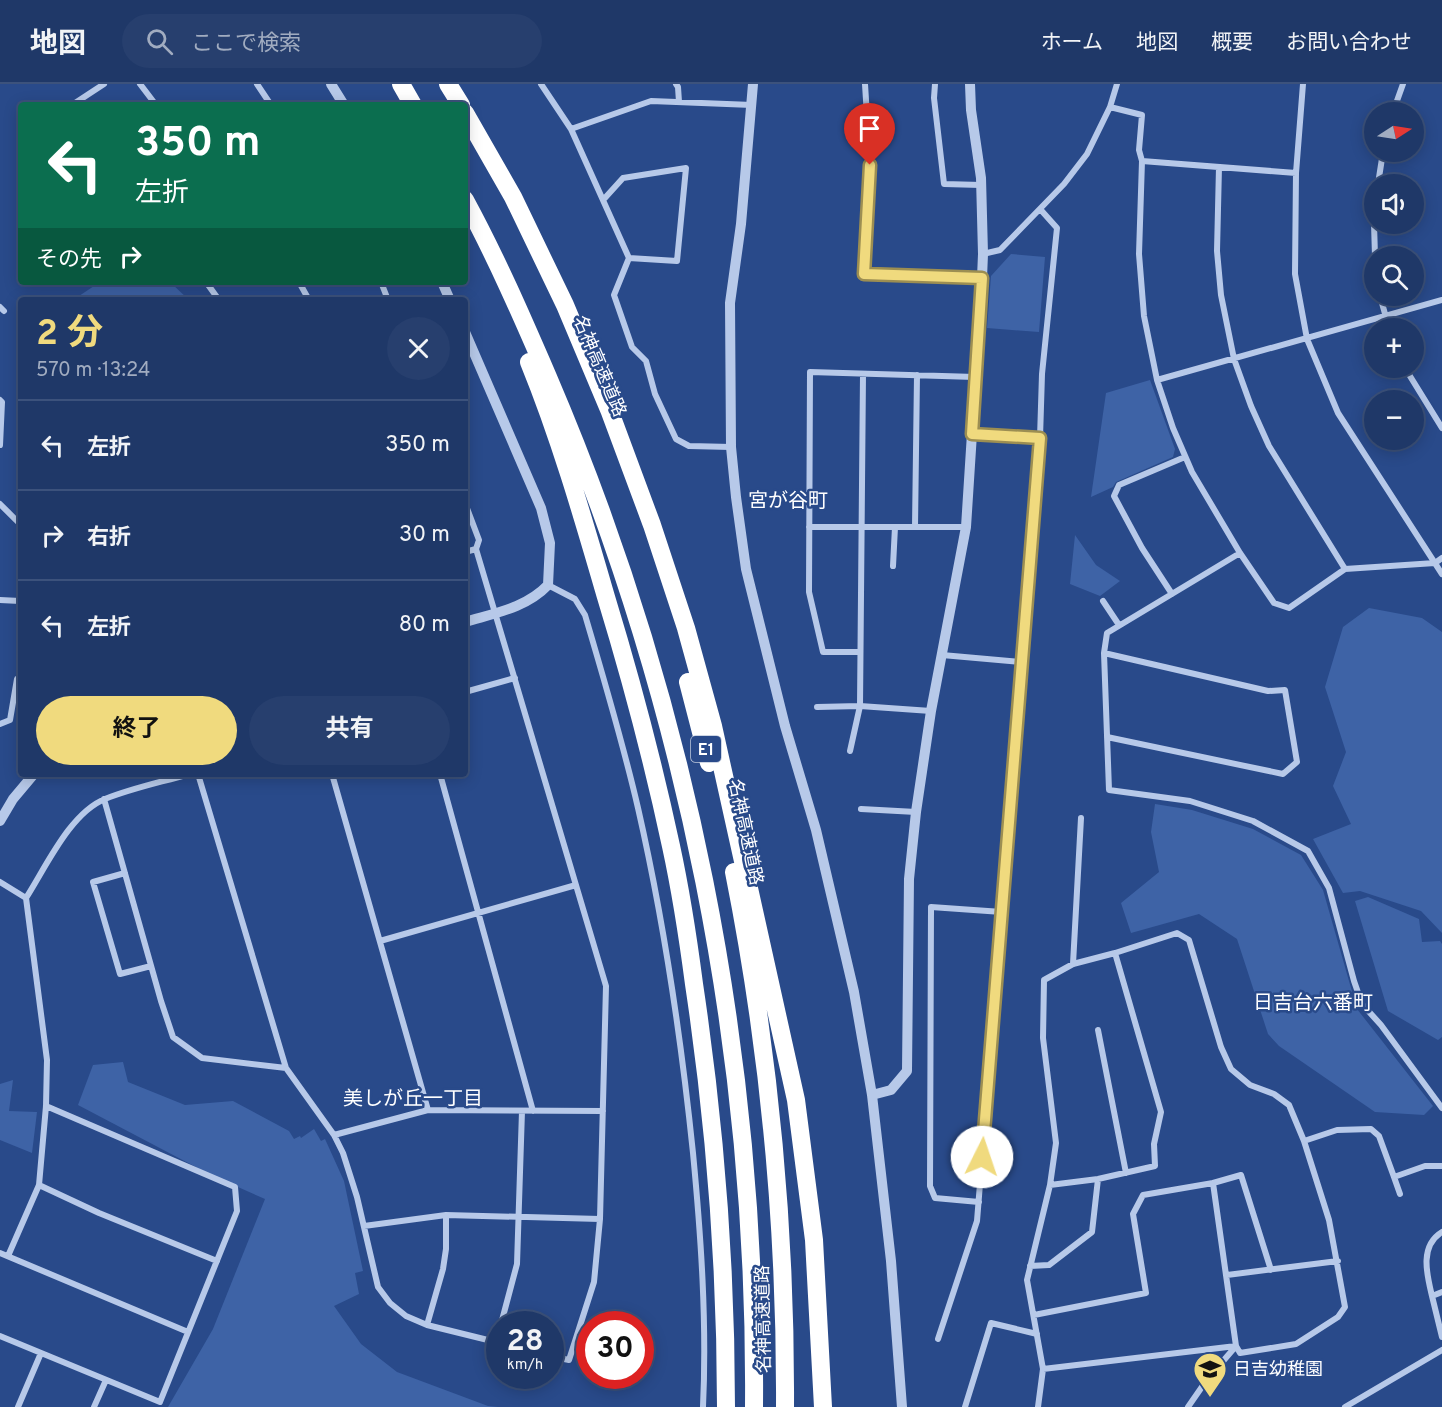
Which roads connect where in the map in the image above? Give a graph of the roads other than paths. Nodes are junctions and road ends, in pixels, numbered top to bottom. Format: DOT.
graph roads {
  1 [pos="104,84"];
  2 [pos="140,84"];
  3 [pos="257,84"];
  4 [pos="331,84"];
  5 [pos="392,84"];
  6 [pos="401,84"];
  7 [pos="439,84"];
  8 [pos="448,84"];
  9 [pos="541,84"];
  10 [pos="676,84"];
  11 [pos="753,84"];
  12 [pos="865,84"];
  13 [pos="935,84"];
  14 [pos="970,84"];
  15 [pos="1116,84"];
  16 [pos="1303,84"];
  17 [pos="1403,84"];
  18 [pos="77,102"];
  19 [pos="154,102"];
  20 [pos="269,102"];
  21 [pos="342,102"];
  22 [pos="401,102"];
  23 [pos="412,102"];
  24 [pos="449,102"];
  25 [pos="458,102"];
  26 [pos="679,102"];
  27 [pos="1397,102"];
  28 [pos="752,105"];
  29 [pos="1110,107"];
  30 [pos="468,118"];
  31 [pos="571,129"];
  32 [pos="468,137"];
  33 [pos="1142,161"];
  34 [pos="1219,167"];
  35 [pos="1296,173"];
  36 [pos="981,185"];
  37 [pos="604,199"];
  38 [pos="468,206"];
  39 [pos="1040,209"];
  40 [pos="468,228"];
  41 [pos="983,254"];
  42 [pos="629,258"];
  43 [pos="982,278"];
  44 [pos="1442,300"];
  45 [pos="1382,306"];
  46 [pos="1385,316"];
  47 [pos="468,339"];
  48 [pos="1307,339"];
  49 [pos="1234,359"];
  50 [pos="863,374"];
  51 [pos="917,375"];
  52 [pos="975,376"];
  53 [pos="1411,378"];
  54 [pos="1157,380"];
  55 [pos="0,400"];
  56 [pos="1442,428"];
  57 [pos="972,434"];
  58 [pos="1040,438"];
  59 [pos="0,446"];
  60 [pos="731,447"];
  61 [pos="1185,457"];
  62 [pos="0,504"];
  63 [pos="468,511"];
  64 [pos="18,523"];
  65 [pos="809,527"];
  66 [pos="861,527"];
  67 [pos="895,527"];
  68 [pos="915,527"];
  69 [pos="966,527"];
  70 [pos="476,549"];
  71 [pos="468,551"];
  72 [pos="1240,554"];
  73 [pos="1442,558"];
  74 [pos="1435,563"];
  75 [pos="893,566"];
  76 [pos="1345,569"];
  77 [pos="1442,574"];
  78 [pos="548,585"];
  79 [pos="1172,594"];
  80 [pos="0,600"];
  81 [pos="18,601"];
  82 [pos="1103,601"];
  83 [pos="468,621"];
  84 [pos="1119,625"];
  85 [pos="859,652"];
  86 [pos="1104,653"];
  87 [pos="942,655"];
  88 [pos="1021,662"];
  89 [pos="515,678"];
  90 [pos="18,679"];
  91 [pos="468,691"];
  92 [pos="860,706"];
  93 [pos="817,707"];
  94 [pos="931,711"];
  95 [pos="0,724"];
  96 [pos="1107,737"];
  97 [pos="850,751"];
  98 [pos="31,777"];
  99 [pos="179,777"];
  100 [pos="199,777"];
  101 [pos="333,777"];
  102 [pos="441,777"];
  103 [pos="104,799"];
  104 [pos="861,808"];
  105 [pos="916,812"];
  106 [pos="1081,818"];
  107 [pos="0,821"];
  108 [pos="125,873"];
  109 [pos="0,882"];
  110 [pos="576,885"];
  111 [pos="26,898"];
  112 [pos="1002,912"];
  113 [pos="479,913"];
  114 [pos="380,941"];
  115 [pos="1115,953"];
  116 [pos="1073,964"];
  117 [pos="151,966"];
  118 [pos="1098,1030"];
  119 [pos="286,1068"];
  120 [pos="872,1095"];
  121 [pos="46,1106"];
  122 [pos="1442,1108"];
  123 [pos="428,1110"];
  124 [pos="522,1111"];
  125 [pos="533,1111"];
  126 [pos="603,1111"];
  127 [pos="334,1135"];
  128 [pos="1304,1142"];
  129 [pos="1442,1166"];
  130 [pos="1126,1173"];
  131 [pos="1394,1177"];
  132 [pos="1098,1179"];
  133 [pos="1213,1183"];
  134 [pos="39,1185"];
  135 [pos="1050,1185"];
  136 [pos="1400,1194"];
  137 [pos="979,1202"];
  138 [pos="446,1215"];
  139 [pos="519,1217"];
  140 [pos="600,1219"];
  141 [pos="364,1226"];
  142 [pos="1442,1232"];
  143 [pos="0,1253"];
  144 [pos="8,1256"];
  145 [pos="217,1261"];
  146 [pos="1338,1262"];
  147 [pos="1030,1266"];
  148 [pos="1271,1270"];
  149 [pos="1227,1275"];
  150 [pos="1442,1293"];
  151 [pos="1432,1296"];
  152 [pos="504,1311"];
  153 [pos="1034,1315"];
  154 [pos="427,1325"];
  155 [pos="188,1332"];
  156 [pos="1037,1334"];
  157 [pos="0,1336"];
  158 [pos="1442,1337"];
  159 [pos="938,1339"];
  160 [pos="486,1340"];
  161 [pos="1236,1346"];
  162 [pos="1442,1350"];
  163 [pos="41,1353"];
  164 [pos="564,1359"];
  165 [pos="1043,1369"];
  166 [pos="106,1380"];
  167 [pos="18,1407"];
  168 [pos="94,1407"];
  169 [pos="703,1407"];
  170 [pos="726,1407"];
  171 [pos="754,1407"];
  172 [pos="785,1407"];
  173 [pos="823,1407"];
  174 [pos="902,1407"];
  175 [pos="965,1407"];
  176 [pos="1038,1407"];
  177 [pos="1188,1407"];
  178 [pos="1345,1407"];
  1 -- 18 [label="street"];
  2 -- 19 [label="street"];
  3 -- 20 [label="street"];
  4 -- 21 [label="street"];
  5 -- 22 [label="highway"];
  6 -- 23 [label="highway"];
  7 -- 24 [label="highway"];
  8 -- 25 [label="highway"];
  9 -- 31 [label="street"];
  10 -- 26 [label="street"];
  11 -- 28 [label="street"];
  12 -- 43 [label="street"];
  13 -- 36 [label="street"];
  14 -- 36 [label="street"];
  15 -- 29 [label="street"];
  16 -- 35 [label="street"];
  17 -- 27 [label="street"];
  26 -- 28 [label="street"];
  26 -- 31 [label="street"];
  28 -- 60 [label="street"];
  29 -- 33 [label="street"];
  29 -- 39 [label="street"];
  30 -- 173 [label="highway"];
  31 -- 37 [label="street"];
  32 -- 172 [label="highway, 名神高速道路 / E1"];
  33 -- 34 [label="street"];
  33 -- 54 [label="street"];
  34 -- 35 [label="street"];
  34 -- 49 [label="street"];
  35 -- 48 [label="street"];
  36 -- 41 [label="street"];
  37 -- 42 [label="street"];
  37 -- 42 [label="street"];
  38 -- 171 [label="highway, 名神高速道路 / E1"];
  39 -- 41 [label="street"];
  39 -- 58 [label="street"];
  40 -- 170 [label="highway"];
  41 -- 43 [label="street"];
  42 -- 60 [label="street"];
  43 -- 52 [label="street"];
  44 -- 46 [label="street"];
  45 -- 46 [label="street"];
  46 -- 48 [label="street"];
  47 -- 78 [label="street"];
  48 -- 49 [label="street"];
  48 -- 74 [label="street"];
  49 -- 54 [label="street"];
  49 -- 76 [label="street"];
  50 -- 51 [label="street"];
  50 -- 65 [label="street"];
  50 -- 66 [label="street"];
  51 -- 52 [label="street"];
  51 -- 68 [label="street"];
  52 -- 57 [label="street"];
  53 -- 56 [label="street"];
  54 -- 61 [label="street"];
  55 -- 59 [label="street"];
  57 -- 58 [label="street"];
  57 -- 69 [label="street"];
  58 -- 88 [label="street"];
  60 -- 120 [label="street"];
  61 -- 72 [label="street"];
  61 -- 79 [label="street"];
  62 -- 64 [label="street"];
  63 -- 70 [label="street"];
  65 -- 66 [label="street"];
  65 -- 85 [label="street"];
  66 -- 67 [label="street"];
  66 -- 85 [label="street"];
  67 -- 68 [label="street"];
  67 -- 75 [label="street"];
  68 -- 69 [label="street"];
  69 -- 87 [label="street"];
  70 -- 71 [label="street"];
  70 -- 89 [label="street"];
  72 -- 76 [label="street"];
  72 -- 79 [label="street"];
  73 -- 74 [label="street"];
  74 -- 76 [label="street"];
  74 -- 77 [label="street"];
  78 -- 83 [label="street"];
  78 -- 169 [label="street"];
  79 -- 84 [label="street"];
  80 -- 81 [label="street"];
  82 -- 84 [label="street"];
  84 -- 86 [label="street"];
  85 -- 92 [label="street"];
  86 -- 96 [label="street"];
  86 -- 96 [label="street"];
  87 -- 88 [label="street"];
  87 -- 94 [label="street"];
  88 -- 112 [label="street"];
  89 -- 91 [label="street"];
  89 -- 110 [label="street"];
  90 -- 95 [label="street"];
  92 -- 93 [label="street"];
  92 -- 94 [label="street"];
  92 -- 97 [label="street"];
  94 -- 105 [label="street"];
  96 -- 122 [label="street"];
  98 -- 107 [label="street"];
  99 -- 103 [label="street"];
  100 -- 119 [label="street"];
  101 -- 114 [label="street"];
  102 -- 113 [label="street"];
  103 -- 108 [label="street"];
  103 -- 111 [label="street"];
  104 -- 105 [label="street"];
  105 -- 120 [label="street"];
  106 -- 116 [label="street"];
  108 -- 117 [label="street"];
  108 -- 117 [label="street"];
  109 -- 111 [label="street"];
  110 -- 113 [label="street"];
  110 -- 126 [label="street"];
  111 -- 121 [label="street"];
  112 -- 137 [label="street"];
  112 -- 137 [label="street"];
  113 -- 114 [label="street"];
  113 -- 125 [label="street"];
  114 -- 123 [label="street"];
  115 -- 116 [label="street"];
  115 -- 128 [label="street"];
  115 -- 130 [label="street"];
  116 -- 135 [label="street"];
  117 -- 119 [label="street"];
  118 -- 130 [label="street"];
  119 -- 127 [label="street"];
  120 -- 174 [label="street"];
  121 -- 134 [label="street"];
  121 -- 145 [label="street"];
  123 -- 124 [label="street"];
  123 -- 127 [label="street"];
  124 -- 125 [label="street"];
  124 -- 139 [label="street"];
  125 -- 126 [label="street"];
  126 -- 140 [label="street"];
  127 -- 141 [label="street"];
  128 -- 131 [label="street"];
  128 -- 146 [label="street"];
  129 -- 131 [label="street"];
  130 -- 132 [label="street"];
  131 -- 136 [label="street"];
  132 -- 135 [label="street"];
  132 -- 147 [label="street"];
  133 -- 148 [label="street"];
  133 -- 149 [label="street"];
  133 -- 153 [label="street"];
  134 -- 144 [label="street"];
  134 -- 145 [label="street"];
  135 -- 147 [label="street"];
  137 -- 159 [label="street"];
  138 -- 139 [label="street"];
  138 -- 141 [label="street"];
  138 -- 154 [label="street"];
  139 -- 140 [label="street"];
  139 -- 152 [label="street"];
  140 -- 164 [label="street"];
  141 -- 154 [label="street"];
  142 -- 151 [label="street"];
  143 -- 144 [label="street"];
  144 -- 155 [label="street"];
  145 -- 155 [label="street"];
  146 -- 148 [label="street"];
  146 -- 161 [label="street"];
  147 -- 153 [label="street"];
  148 -- 149 [label="street"];
  149 -- 161 [label="street"];
  150 -- 151 [label="street"];
  151 -- 158 [label="street"];
  153 -- 156 [label="street"];
  154 -- 160 [label="street"];
  155 -- 166 [label="street"];
  156 -- 165 [label="street"];
  156 -- 175 [label="street"];
  157 -- 163 [label="street"];
  161 -- 165 [label="street"];
  161 -- 177 [label="street"];
  162 -- 178 [label="street"];
  163 -- 166 [label="street"];
  163 -- 167 [label="street"];
  165 -- 176 [label="street"];
  166 -- 168 [label="street"];
}
